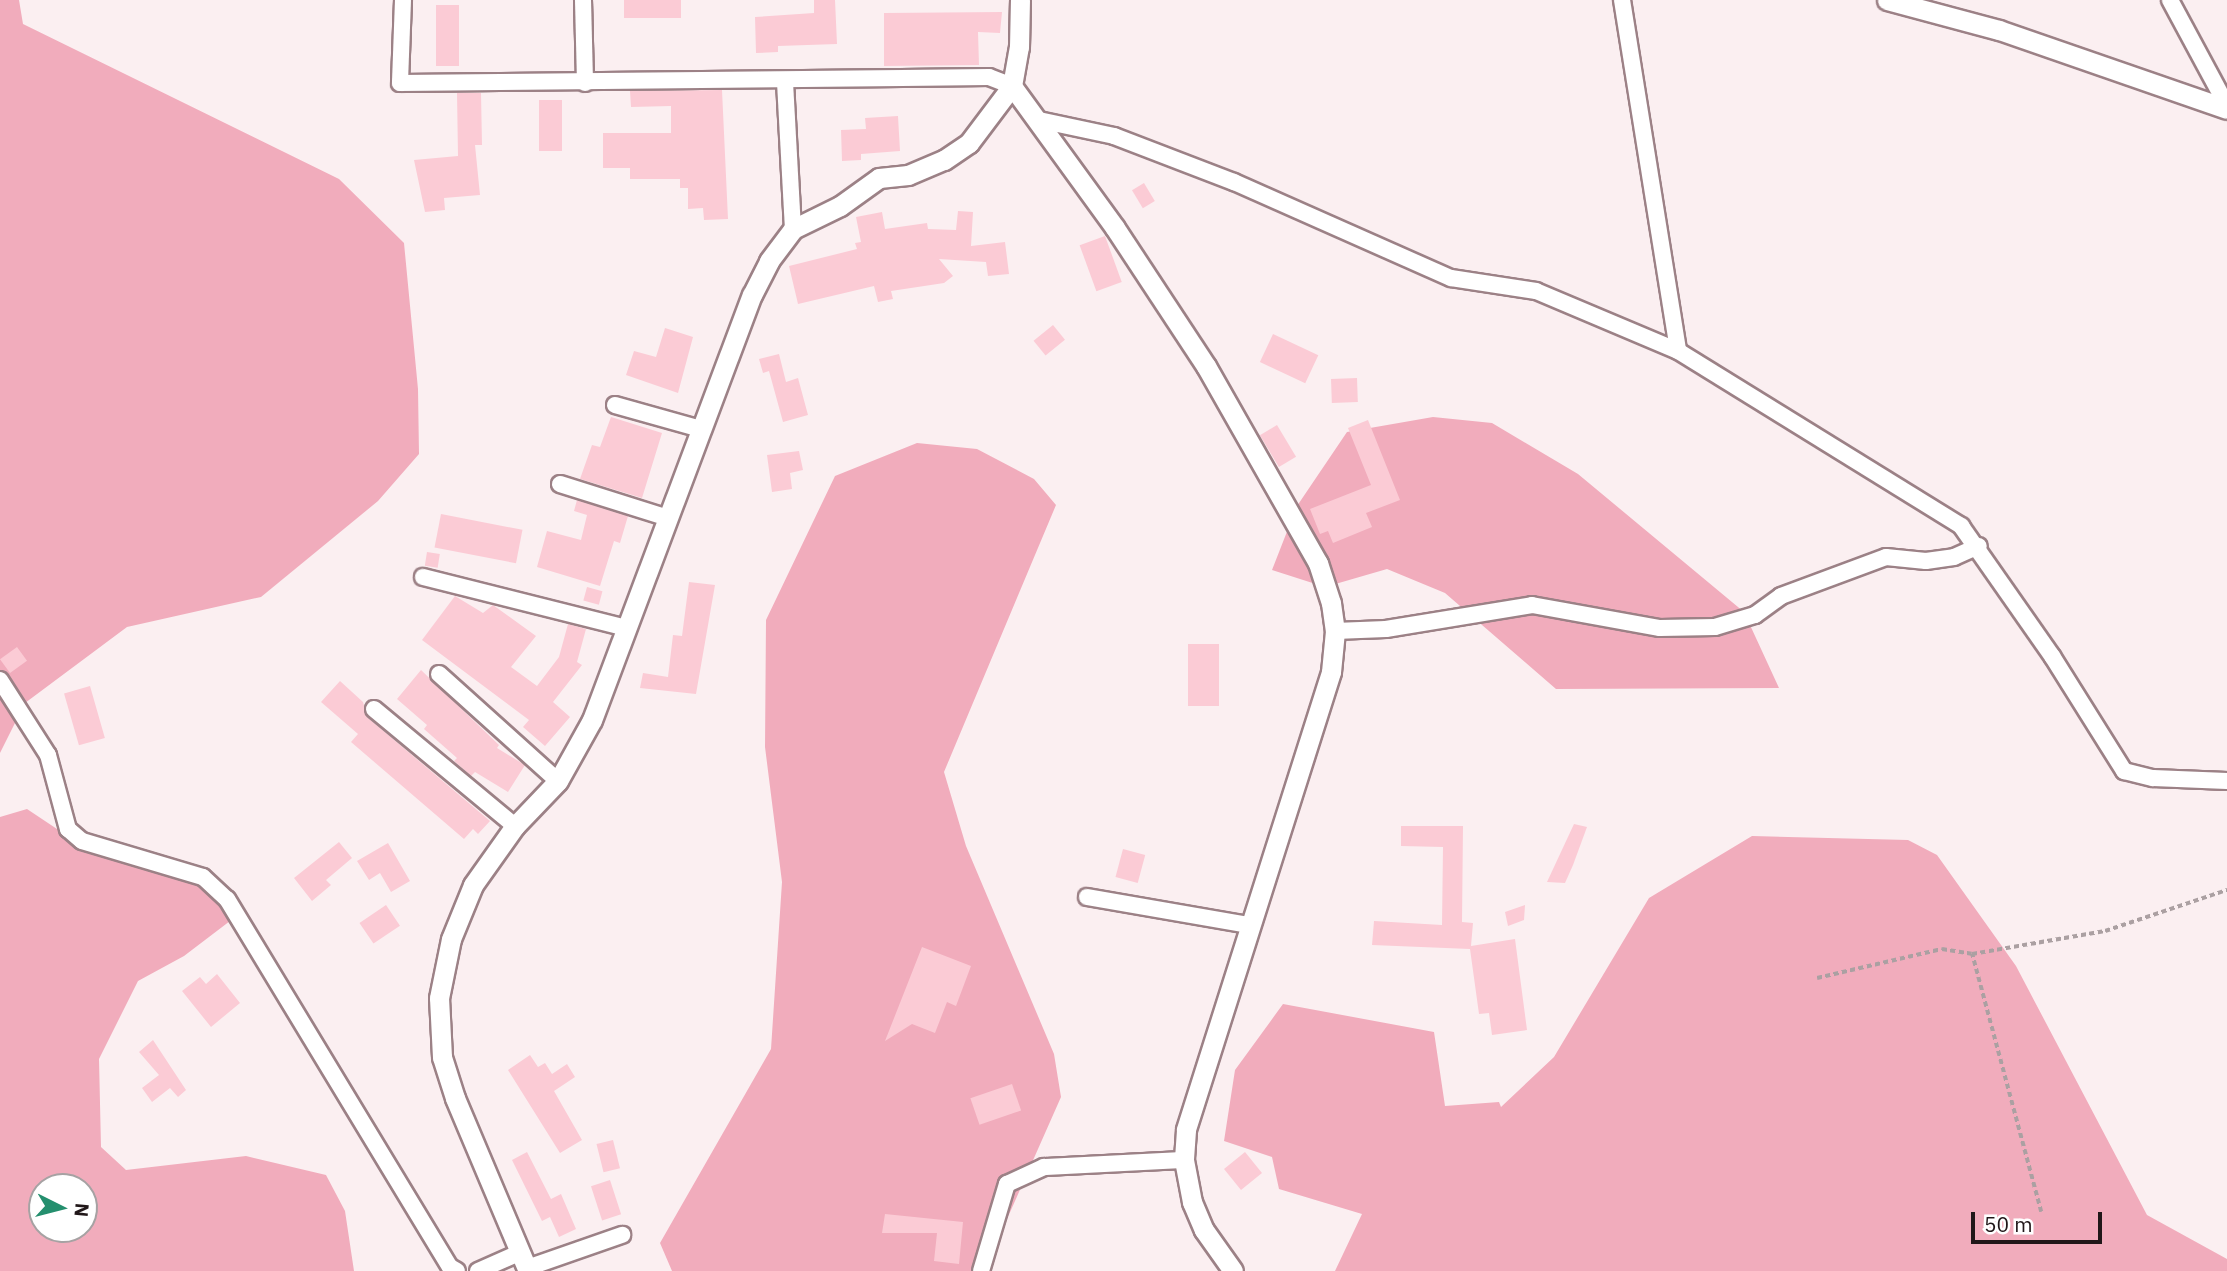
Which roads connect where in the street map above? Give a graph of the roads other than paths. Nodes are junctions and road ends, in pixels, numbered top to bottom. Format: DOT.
graph roads {
  1 [pos="403,0"];
  2 [pos="583,0"];
  3 [pos="1020,0"];
  4 [pos="1622,0"];
  5 [pos="1887,0"];
  6 [pos="2170,0"];
  7 [pos="785,82"];
  8 [pos="585,83"];
  9 [pos="1012,86"];
  10 [pos="2227,108"];
  11 [pos="1039,120"];
  12 [pos="793,229"];
  13 [pos="1678,351"];
  14 [pos="615,405"];
  15 [pos="701,429"];
  16 [pos="560,484"];
  17 [pos="668,518"];
  18 [pos="1979,545"];
  19 [pos="423,577"];
  20 [pos="626,628"];
  21 [pos="1335,631"];
  22 [pos="439,674"];
  23 [pos="0,680"];
  24 [pos="374,709"];
  25 [pos="558,781"];
  26 [pos="2227,781"];
  27 [pos="515,826"];
  28 [pos="1087,897"];
  29 [pos="1249,925"];
  30 [pos="1184,1160"];
  31 [pos="622,1235"];
  32 [pos="525,1264"];
  33 [pos="457,1271"];
  34 [pos="478,1271"];
  35 [pos="981,1271"];
  36 [pos="1233,1271"];
  1 -- 8 [label="street"];
  2 -- 8 [label="street"];
  3 -- 9 [label="street"];
  4 -- 13 [label="street"];
  5 -- 10 [label="street"];
  6 -- 10 [label="street"];
  7 -- 8 [label="street"];
  7 -- 9 [label="street"];
  7 -- 12 [label="street"];
  9 -- 11 [label="street"];
  9 -- 12 [label="street"];
  11 -- 13 [label="street"];
  11 -- 21 [label="street"];
  12 -- 15 [label="street"];
  13 -- 18 [label="street"];
  14 -- 15 [label="street"];
  15 -- 17 [label="street"];
  16 -- 17 [label="street"];
  17 -- 20 [label="street"];
  18 -- 21 [label="street"];
  18 -- 26 [label="street"];
  19 -- 20 [label="street"];
  20 -- 25 [label="street"];
  21 -- 29 [label="street"];
  22 -- 25 [label="street"];
  23 -- 33 [label="street"];
  24 -- 27 [label="street"];
  25 -- 27 [label="street"];
  27 -- 32 [label="street"];
  28 -- 29 [label="street"];
  29 -- 30 [label="street"];
  30 -- 35 [label="street"];
  30 -- 36 [label="street"];
  31 -- 32 [label="street"];
  32 -- 34 [label="street"];
}
